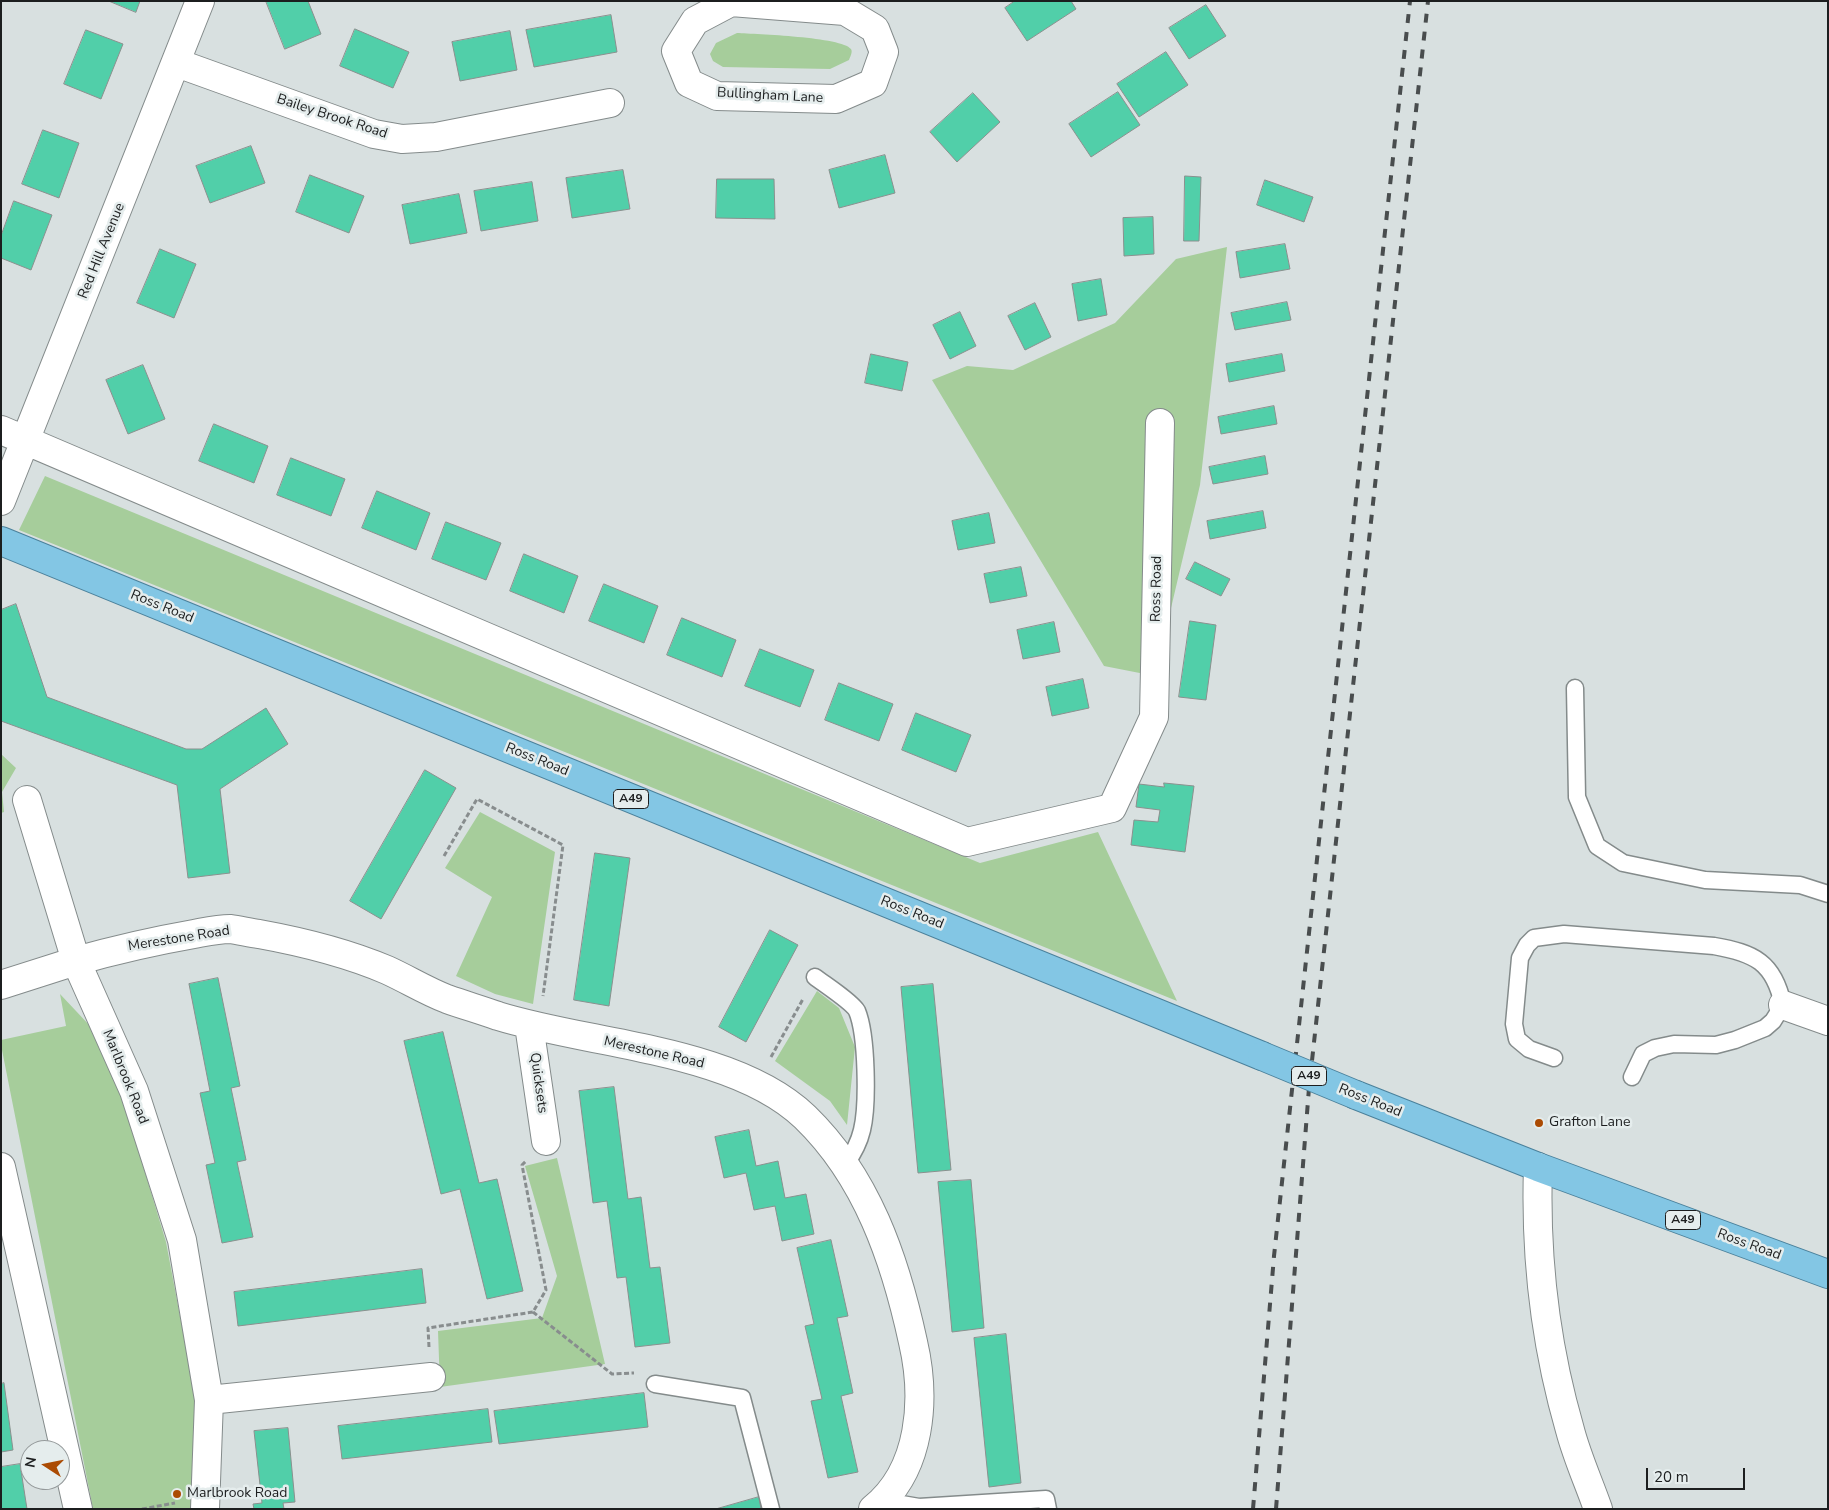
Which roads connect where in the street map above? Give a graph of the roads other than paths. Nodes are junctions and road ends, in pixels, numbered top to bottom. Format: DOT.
graph roads {
  1 [pos="200,1"];
  2 [pos="731,2"];
  3 [pos="177,63"];
  4 [pos="610,103"];
  5 [pos="1160,423"];
  6 [pos="1,430"];
  7 [pos="26,440"];
  8 [pos="1,501"];
  9 [pos="1,541"];
  10 [pos="1575,688"];
  11 [pos="28,800"];
  12 [pos="1828,894"];
  13 [pos="76,961"];
  14 [pos="815,977"];
  15 [pos="1,985"];
  16 [pos="1783,1005"];
  17 [pos="1828,1021"];
  18 [pos="529,1026"];
  19 [pos="1554,1058"];
  20 [pos="1632,1077"];
  21 [pos="546,1141"];
  22 [pos="845,1165"];
  23 [pos="1,1166"];
  24 [pos="1538,1167"];
  25 [pos="1828,1274"];
  26 [pos="431,1377"];
  27 [pos="655,1384"];
  28 [pos="209,1400"];
  29 [pos="878,1505"];
  30 [pos="78,1509"];
  31 [pos="205,1509"];
  32 [pos="771,1509"];
  33 [pos="1048,1509"];
  34 [pos="1598,1509"];
  1 -- 3 [label="street, Red Hill Avenue"];
  2 -- 2 [label="street, Bullingham Lane"];
  3 -- 4 [label="street, Bailey Brook Road"];
  3 -- 7 [label="street, Red Hill Avenue"];
  5 -- 7 [label="street, Ross Road"];
  6 -- 7 [label="street, Ross Road"];
  7 -- 8 [label="street, Red Hill Avenue"];
  9 -- 24 [label="highway, Ross Road / A49, bridge"];
  10 -- 12 [label="lane"];
  11 -- 13 [label="street, Marlbrook Road"];
  13 -- 15 [label="street"];
  13 -- 18 [label="street, Merestone Road"];
  13 -- 28 [label="street, Marlbrook Road"];
  14 -- 22 [label="lane"];
  16 -- 17 [label="street"];
  16 -- 19 [label="lane"];
  16 -- 20 [label="lane"];
  18 -- 21 [label="street, Quicksets"];
  18 -- 22 [label="street, Merestone Road"];
  22 -- 29 [label="street, Merestone Road"];
  23 -- 30 [label="street"];
  24 -- 25 [label="highway, Ross Road / A49"];
  24 -- 34 [label="street"];
  26 -- 28 [label="street"];
  27 -- 32 [label="lane"];
  28 -- 31 [label="street, Marlbrook Road"];
  29 -- 33 [label="lane"];
}
